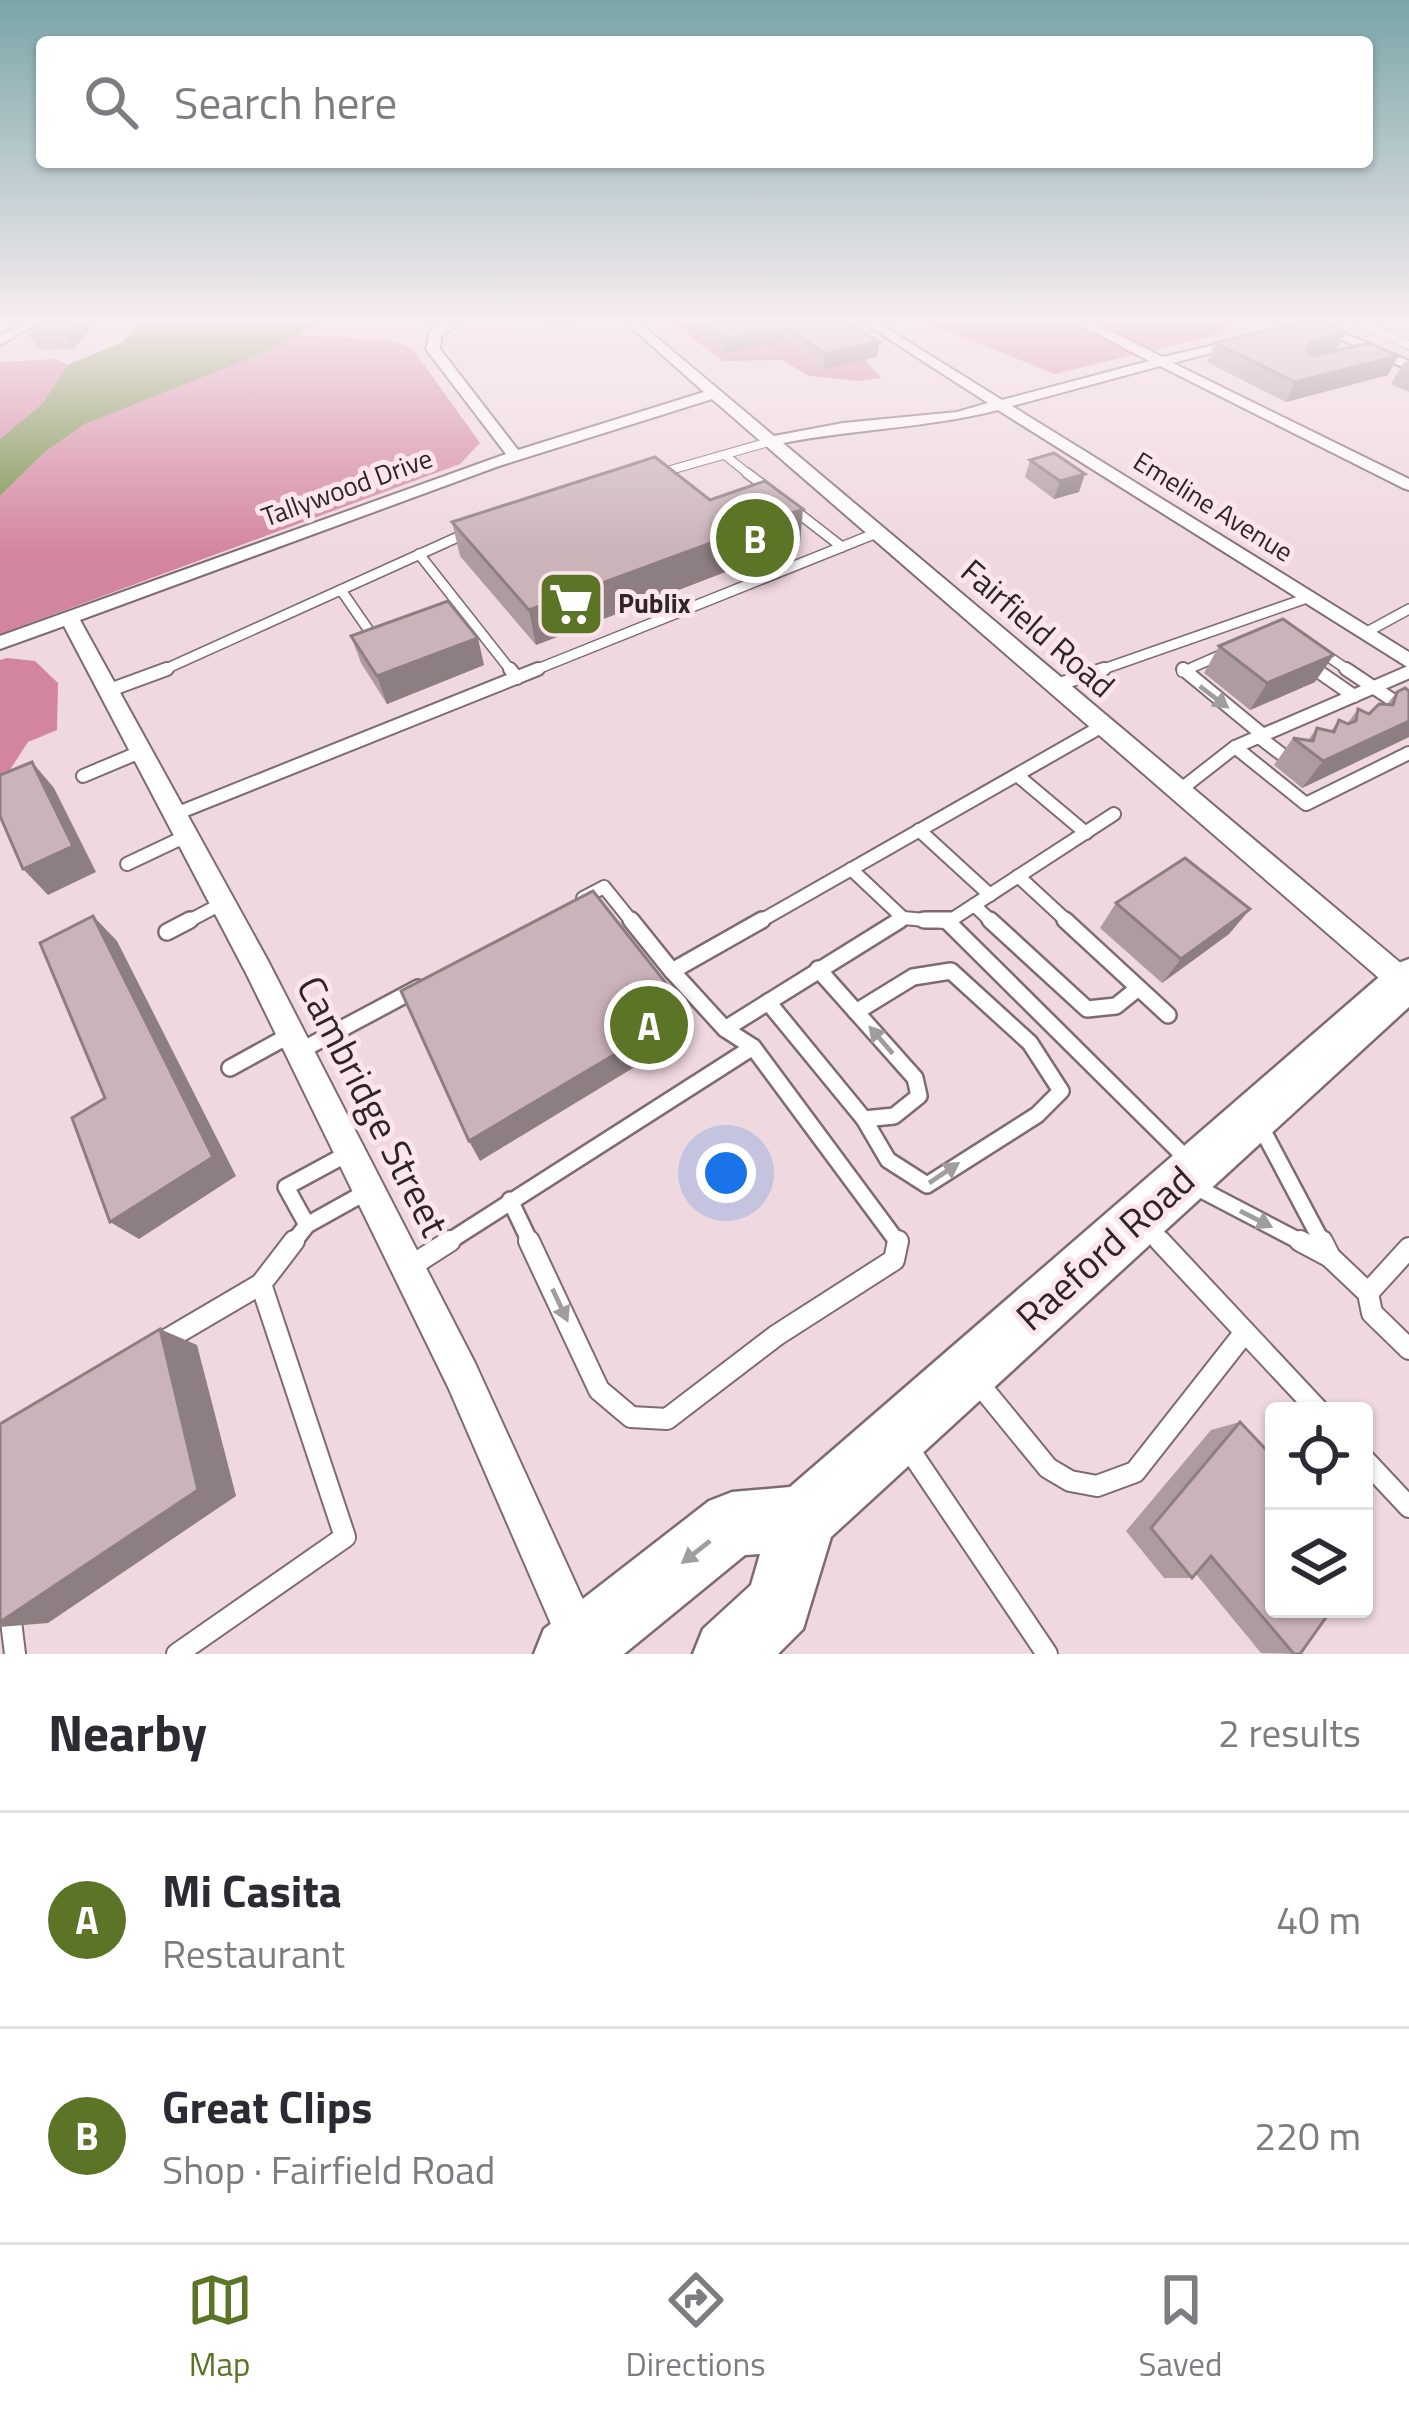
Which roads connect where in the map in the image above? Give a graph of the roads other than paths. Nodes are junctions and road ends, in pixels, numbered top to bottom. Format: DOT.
graph roads {
  1 [pos="471,398"];
  2 [pos="699,398"];
  3 [pos="721,398"];
  4 [pos="990,398"];
  5 [pos="1021,398"];
  6 [pos="1235,398"];
  7 [pos="999,404"];
  8 [pos="772,441"];
  9 [pos="515,456"];
  10 [pos="726,456"];
  11 [pos="640,478"];
  12 [pos="1409,485"];
  13 [pos="472,531"];
  14 [pos="879,532"];
  15 [pos="842,548"];
  16 [pos="418,554"];
  17 [pos="341,590"];
  18 [pos="1307,598"];
  19 [pos="458,604"];
  20 [pos="1409,609"];
  21 [pos="437,612"];
  22 [pos="1264,614"];
  23 [pos="69,617"];
  24 [pos="1282,626"];
  25 [pos="394,628"];
  26 [pos="1365,634"];
  27 [pos="1300,638"];
  28 [pos="0,643"];
  29 [pos="1246,644"];
  30 [pos="1302,660"];
  31 [pos="1409,661"];
  32 [pos="1409,672"];
  33 [pos="517,678"];
  34 [pos="1057,685"];
  35 [pos="1374,687"];
  36 [pos="107,691"];
  37 [pos="1354,696"];
  38 [pos="1337,703"];
  39 [pos="1319,711"];
  40 [pos="1409,711"];
  41 [pos="1352,713"];
  42 [pos="1299,719"];
  43 [pos="1334,721"];
  44 [pos="1104,725"];
  45 [pos="1279,728"];
  46 [pos="1314,730"];
  47 [pos="1261,736"];
  48 [pos="1294,739"];
  49 [pos="1396,743"];
  50 [pos="1234,747"];
  51 [pos="140,752"];
  52 [pos="1377,752"];
  53 [pos="1409,753"];
  54 [pos="1288,759"];
  55 [pos="1358,762"];
  56 [pos="1391,762"];
  57 [pos="1337,771"];
  58 [pos="1371,771"];
  59 [pos="1017,775"];
  60 [pos="83,776"];
  61 [pos="1317,781"];
  62 [pos="1352,781"];
  63 [pos="1180,790"];
  64 [pos="1331,792"];
  65 [pos="1114,814"];
  66 [pos="178,826"];
  67 [pos="920,830"];
  68 [pos="1086,832"];
  69 [pos="128,864"];
  70 [pos="851,868"];
  71 [pos="1018,876"];
  72 [pos="990,895"];
  73 [pos="221,904"];
  74 [pos="974,905"];
  75 [pos="569,906"];
  76 [pos="903,918"];
  77 [pos="948,922"];
  78 [pos="167,932"];
  79 [pos="818,969"];
  80 [pos="672,970"];
  81 [pos="431,981"];
  82 [pos="1408,983"];
  83 [pos="1137,989"];
  84 [pos="768,1002"];
  85 [pos="856,1012"];
  86 [pos="1168,1015"];
  87 [pos="725,1029"];
  88 [pos="294,1044"];
  89 [pos="753,1047"];
  90 [pos="230,1068"];
  91 [pos="1256,1115"];
  92 [pos="864,1119"];
  93 [pos="346,1154"];
  94 [pos="1172,1189"];
  95 [pos="368,1192"];
  96 [pos="510,1200"];
  97 [pos="307,1225"];
  98 [pos="1409,1248"];
  99 [pos="1330,1257"];
  100 [pos="407,1269"];
  101 [pos="261,1284"];
  102 [pos="1368,1293"];
  103 [pos="1245,1332"];
  104 [pos="1409,1349"];
  105 [pos="142,1354"];
  106 [pos="968,1370"];
  107 [pos="1311,1402"];
  108 [pos="898,1432"];
  109 [pos="1373,1469"];
  110 [pos="1409,1507"];
  111 [pos="803,1518"];
  112 [pos="7,1582"];
  113 [pos="575,1648"];
  114 [pos="15,1653"];
  115 [pos="177,1654"];
  116 [pos="728,1654"];
  117 [pos="1047,1654"];
  1 -- 9 [label="street"];
  2 -- 9 [label="street, Tallywood Drive"];
  3 -- 8 [label="street, Fairfield Road"];
  4 -- 7 [label="street, Emeline Avenue"];
  5 -- 7 [label="street"];
  6 -- 12 [label="street"];
  7 -- 8 [label="street"];
  7 -- 18 [label="street, Emeline Avenue"];
  8 -- 10 [label="lane"];
  8 -- 14 [label="street, Fairfield Road"];
  9 -- 23 [label="street, Tallywood Drive"];
  10 -- 11 [label="lane"];
  10 -- 15 [label="lane"];
  13 -- 16 [label="lane"];
  14 -- 15 [label="lane"];
  14 -- 34 [label="street, Fairfield Road"];
  15 -- 33 [label="lane"];
  16 -- 17 [label="lane"];
  16 -- 19 [label="lane"];
  17 -- 25 [label="lane"];
  17 -- 36 [label="lane"];
  18 -- 22 [label="lane"];
  18 -- 26 [label="street, Emeline Avenue"];
  19 -- 21 [label="lane"];
  19 -- 33 [label="lane"];
  20 -- 26 [label="lane"];
  22 -- 24 [label="lane"];
  22 -- 34 [label="lane"];
  23 -- 28 [label="street, Tallywood Drive"];
  23 -- 36 [label="street, Cambridge Street"];
  26 -- 31 [label="street, Emeline Avenue"];
  27 -- 35 [label="lane"];
  29 -- 47 [label="lane, one-way"];
  30 -- 37 [label="lane"];
  32 -- 35 [label="lane"];
  33 -- 66 [label="lane"];
  34 -- 44 [label="street, Fairfield Road"];
  35 -- 37 [label="lane"];
  35 -- 40 [label="lane"];
  36 -- 51 [label="street, Cambridge Street"];
  37 -- 38 [label="lane"];
  38 -- 39 [label="lane"];
  38 -- 41 [label="lane"];
  39 -- 42 [label="lane"];
  39 -- 43 [label="lane"];
  42 -- 45 [label="lane"];
  42 -- 46 [label="lane"];
  44 -- 59 [label="lane"];
  44 -- 63 [label="street, Fairfield Road"];
  45 -- 47 [label="lane"];
  45 -- 48 [label="lane"];
  47 -- 50 [label="lane"];
  47 -- 54 [label="lane"];
  49 -- 53 [label="lane"];
  50 -- 63 [label="lane"];
  50 -- 64 [label="lane"];
  51 -- 60 [label="lane"];
  51 -- 66 [label="street, Cambridge Street"];
  52 -- 56 [label="lane"];
  53 -- 56 [label="lane"];
  55 -- 58 [label="lane"];
  56 -- 58 [label="lane"];
  57 -- 62 [label="lane"];
  58 -- 62 [label="lane"];
  59 -- 67 [label="lane"];
  59 -- 68 [label="lane"];
  61 -- 64 [label="lane"];
  62 -- 64 [label="lane"];
  63 -- 82 [label="street, Fairfield Road"];
  65 -- 68 [label="lane"];
  66 -- 69 [label="lane"];
  66 -- 73 [label="street, Cambridge Street"];
  67 -- 70 [label="lane"];
  67 -- 72 [label="lane"];
  68 -- 71 [label="lane"];
  70 -- 76 [label="lane"];
  70 -- 80 [label="lane"];
  71 -- 72 [label="lane"];
  71 -- 83 [label="lane"];
  72 -- 74 [label="lane"];
  73 -- 78 [label="lane"];
  73 -- 88 [label="street, Cambridge Street"];
  74 -- 77 [label="lane"];
  74 -- 83 [label="lane"];
  75 -- 80 [label="lane"];
  76 -- 77 [label="lane"];
  76 -- 79 [label="lane"];
  77 -- 94 [label="lane"];
  79 -- 84 [label="lane"];
  79 -- 85 [label="lane"];
  80 -- 87 [label="lane"];
  81 -- 88 [label="lane"];
  82 -- 91 [label="main road, Raeford Road"];
  83 -- 86 [label="lane"];
  84 -- 87 [label="lane"];
  84 -- 92 [label="lane"];
  92 -- 85 [label="lane, one-way"];
  92 -- 85 [label="lane, one-way"];
  87 -- 89 [label="lane"];
  88 -- 90 [label="lane"];
  88 -- 93 [label="street, Cambridge Street"];
  89 -- 96 [label="lane"];
  96 -- 89 [label="lane, one-way"];
  91 -- 94 [label="main road, Raeford Road"];
  91 -- 99 [label="lane"];
  93 -- 95 [label="street, Cambridge Street"];
  93 -- 97 [label="lane"];
  94 -- 99 [label="lane, one-way"];
  94 -- 103 [label="lane"];
  94 -- 106 [label="main road, Raeford Road"];
  95 -- 97 [label="lane"];
  95 -- 100 [label="street, Cambridge Street"];
  96 -- 100 [label="lane"];
  97 -- 101 [label="lane"];
  98 -- 102 [label="lane"];
  99 -- 102 [label="lane"];
  100 -- 113 [label="street, Cambridge Street"];
  101 -- 105 [label="lane"];
  101 -- 115 [label="lane"];
  102 -- 104 [label="lane"];
  103 -- 106 [label="lane"];
  103 -- 107 [label="lane"];
  106 -- 108 [label="main road, Raeford Road"];
  108 -- 111 [label="main road, Raeford Road"];
  108 -- 117 [label="lane"];
  109 -- 110 [label="lane"];
  111 -- 113 [label="main road, one-way"];
  111 -- 116 [label="main road"];
  112 -- 114 [label="lane"];
}
